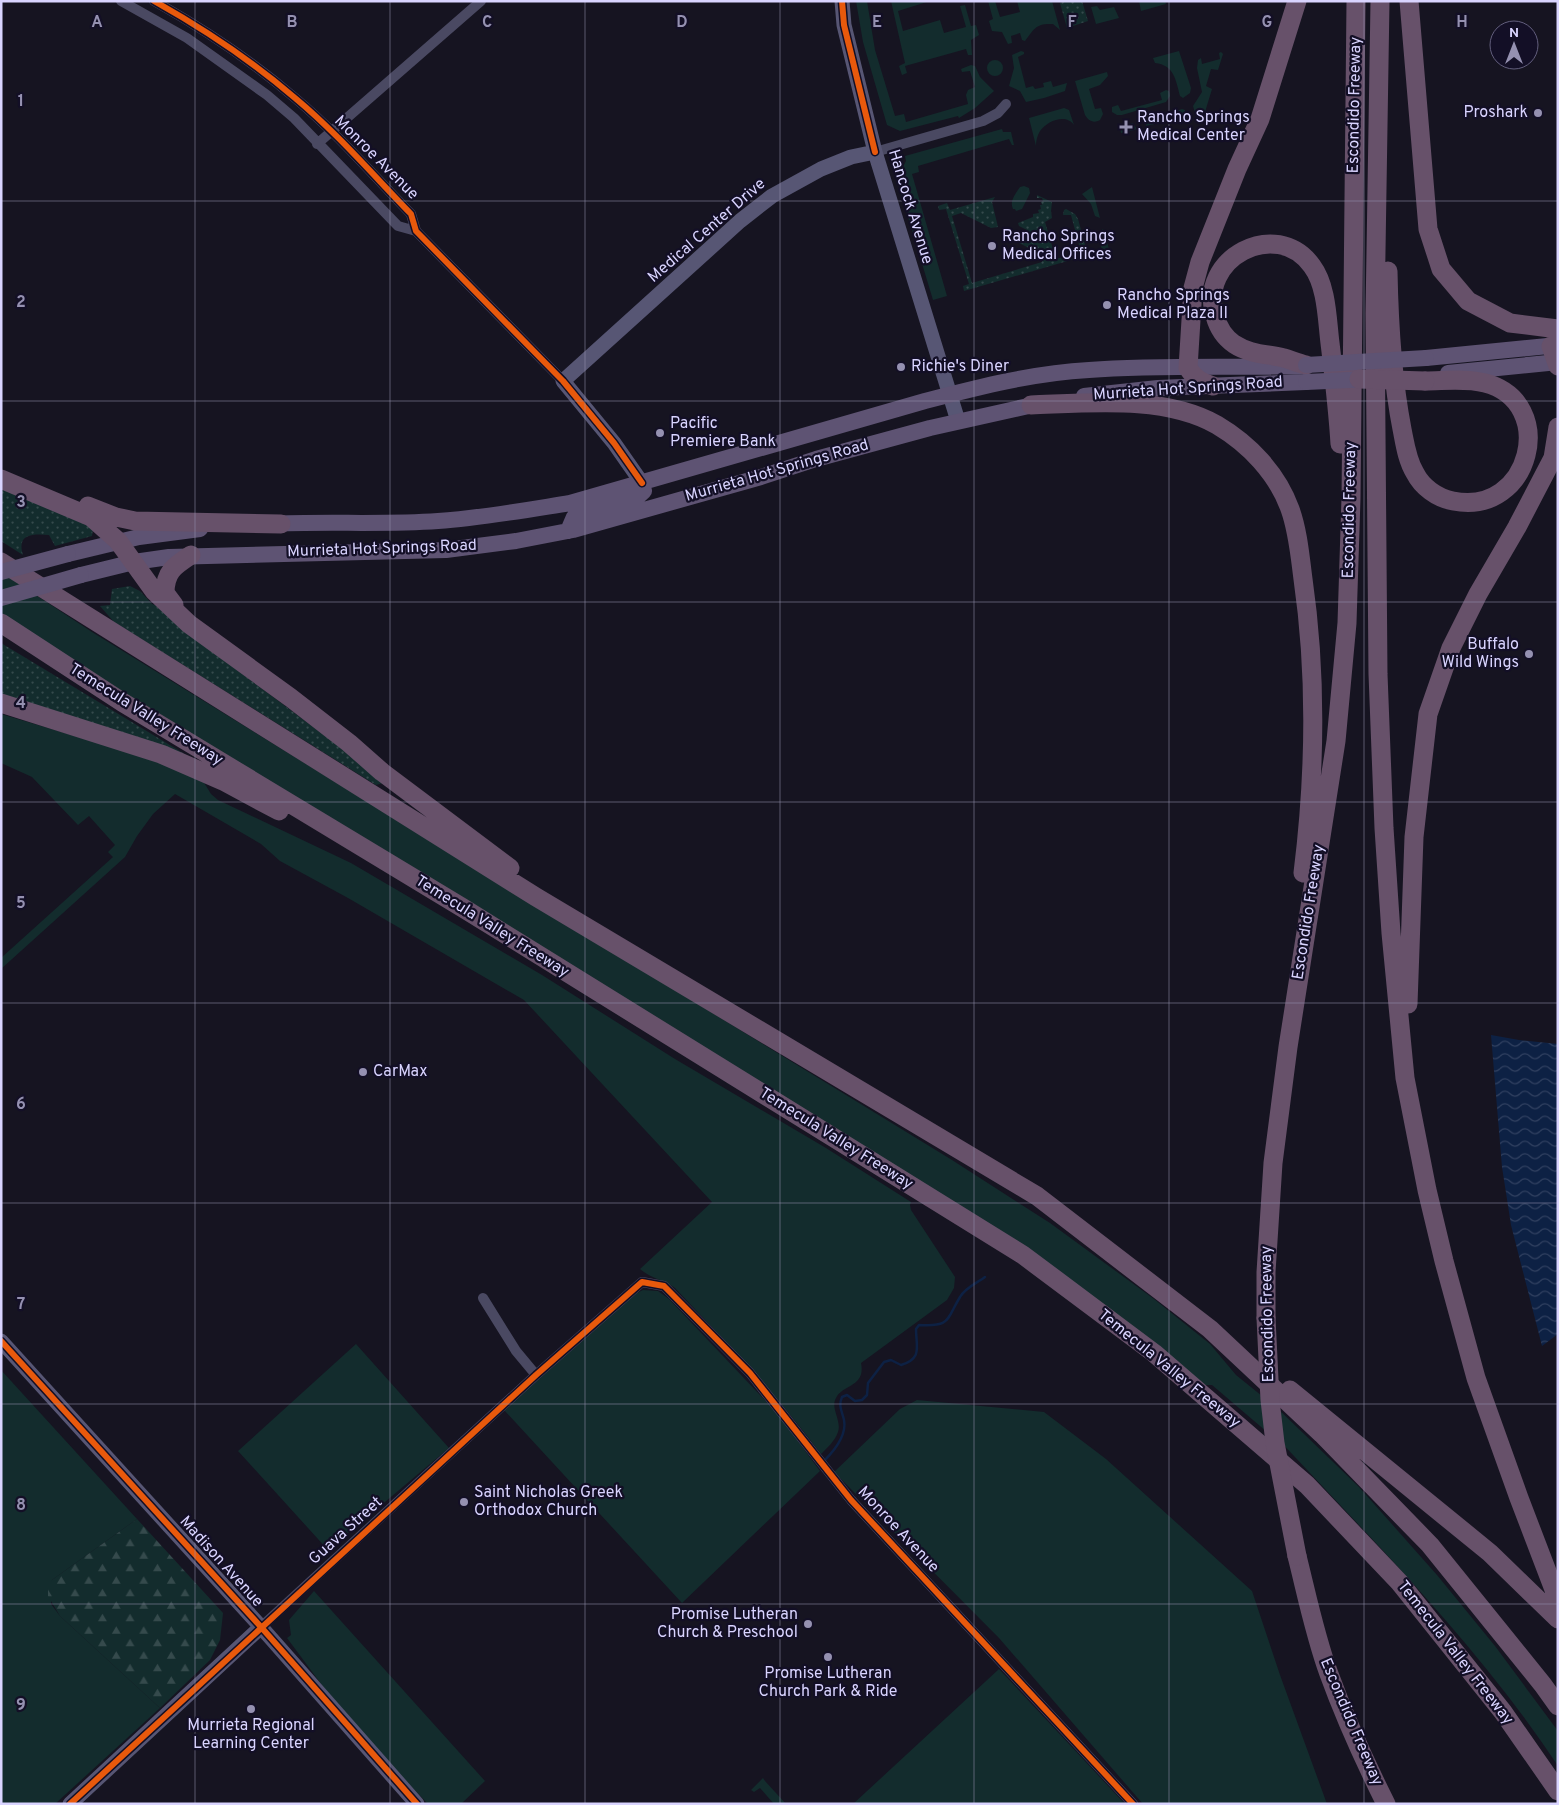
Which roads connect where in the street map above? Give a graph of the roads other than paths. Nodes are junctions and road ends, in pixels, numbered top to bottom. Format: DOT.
graph roads {
  1 [pos="121,1"];
  2 [pos="154,1"];
  3 [pos="481,1"];
  4 [pos="842,1"];
  5 [pos="1297,1"];
  6 [pos="1356,1"];
  7 [pos="1380,1"];
  8 [pos="1409,1"];
  9 [pos="1006,104"];
  10 [pos="332,133"];
  11 [pos="318,144"];
  12 [pos="874,152"];
  13 [pos="1378,215"];
  14 [pos="416,231"];
  15 [pos="1557,352"];
  16 [pos="1188,368"];
  17 [pos="1306,374"];
  18 [pos="1425,378"];
  19 [pos="1359,379"];
  20 [pos="562,381"];
  21 [pos="1213,386"];
  22 [pos="949,395"];
  23 [pos="1031,406"];
  24 [pos="958,420"];
  25 [pos="1558,427"];
  26 [pos="1,478"];
  27 [pos="642,483"];
  28 [pos="1351,498"];
  29 [pos="282,524"];
  30 [pos="568,531"];
  31 [pos="118,541"];
  32 [pos="191,555"];
  33 [pos="1,562"];
  34 [pos="134,562"];
  35 [pos="1,572"];
  36 [pos="1,598"];
  37 [pos="1,622"];
  38 [pos="189,624"];
  39 [pos="1,630"];
  40 [pos="122,702"];
  41 [pos="1,703"];
  42 [pos="536,896"];
  43 [pos="463,908"];
  44 [pos="1288,1047"];
  45 [pos="1405,1078"];
  46 [pos="642,1282"];
  47 [pos="483,1298"];
  48 [pos="1210,1329"];
  49 [pos="1,1341"];
  50 [pos="536,1375"];
  51 [pos="1558,1600"];
  52 [pos="1558,1619"];
  53 [pos="261,1627"];
  54 [pos="1558,1706"];
  55 [pos="1558,1792"];
  56 [pos="70,1804"];
  57 [pos="417,1804"];
  58 [pos="1132,1804"];
  59 [pos="1386,1804"];
  1 -- 11 [label="street, Monroe Avenue"];
  2 -- 10 [label="street, Monroe Avenue"];
  3 -- 10 [label="street"];
  4 -- 12 [label="street, Hancock Avenue"];
  5 -- 16 [label="highway"];
  6 -- 28 [label="highway, Escondido Freeway"];
  7 -- 13 [label="highway, Escondido Freeway"];
  8 -- 15 [label="highway"];
  9 -- 12 [label="street, Medical Center Drive"];
  10 -- 11 [label="street"];
  10 -- 14 [label="street, Monroe Avenue"];
  11 -- 14 [label="street, Monroe Avenue"];
  12 -- 20 [label="street, Medical Center Drive"];
  12 -- 22 [label="street, Hancock Avenue"];
  13 -- 18 [label="highway"];
  13 -- 45 [label="highway, Escondido Freeway"];
  14 -- 20 [label="street, Monroe Avenue"];
  15 -- 17 [label="main road, Murrieta Hot Springs Road, bridge"];
  15 -- 18 [label="main road"];
  16 -- 17 [label="main road, Murrieta Hot Springs Road"];
  16 -- 21 [label="highway"];
  16 -- 22 [label="main road, Murrieta Hot Springs Road"];
  17 -- 19 [label="main road, Murrieta Hot Springs Road, bridge"];
  17 -- 21 [label="main road, Murrieta Hot Springs Road"];
  17 -- 28 [label="highway"];
  18 -- 19 [label="highway, bridge"];
  20 -- 27 [label="street, Monroe Avenue"];
  21 -- 23 [label="main road, Murrieta Hot Springs Road"];
  22 -- 24 [label="street, Hancock Avenue"];
  22 -- 27 [label="main road, Murrieta Hot Springs Road"];
  23 -- 24 [label="main road, Murrieta Hot Springs Road"];
  23 -- 44 [label="highway"];
  24 -- 30 [label="main road, Murrieta Hot Springs Road"];
  25 -- 45 [label="highway"];
  26 -- 29 [label="highway"];
  26 -- 31 [label="highway"];
  27 -- 29 [label="main road, Murrieta Hot Springs Road"];
  27 -- 30 [label="main road"];
  28 -- 44 [label="highway, Escondido Freeway"];
  29 -- 31 [label="main road, Murrieta Hot Springs Road"];
  30 -- 32 [label="main road, Murrieta Hot Springs Road"];
  31 -- 34 [label="highway"];
  31 -- 35 [label="main road, Murrieta Hot Springs Road, bridge"];
  32 -- 34 [label="main road, Murrieta Hot Springs Road"];
  32 -- 38 [label="highway"];
  33 -- 42 [label="highway"];
  34 -- 36 [label="main road, Murrieta Hot Springs Road, bridge"];
  34 -- 38 [label="highway"];
  37 -- 40 [label="highway, Temecula Valley Freeway"];
  38 -- 42 [label="highway"];
  39 -- 40 [label="highway"];
  40 -- 43 [label="highway, Temecula Valley Freeway"];
  41 -- 43 [label="highway"];
  42 -- 48 [label="highway"];
  43 -- 55 [label="highway, Temecula Valley Freeway"];
  44 -- 59 [label="highway, Escondido Freeway, bridge"];
  45 -- 51 [label="highway, Escondido Freeway"];
  46 -- 50 [label="street, Guava Street"];
  46 -- 58 [label="street, Monroe Avenue"];
  47 -- 50 [label="street"];
  48 -- 52 [label="highway"];
  48 -- 54 [label="highway"];
  49 -- 53 [label="street, Madison Avenue"];
  50 -- 53 [label="street, Guava Street"];
  53 -- 56 [label="street, Guava Street"];
  53 -- 57 [label="street, Madison Avenue"];
}
